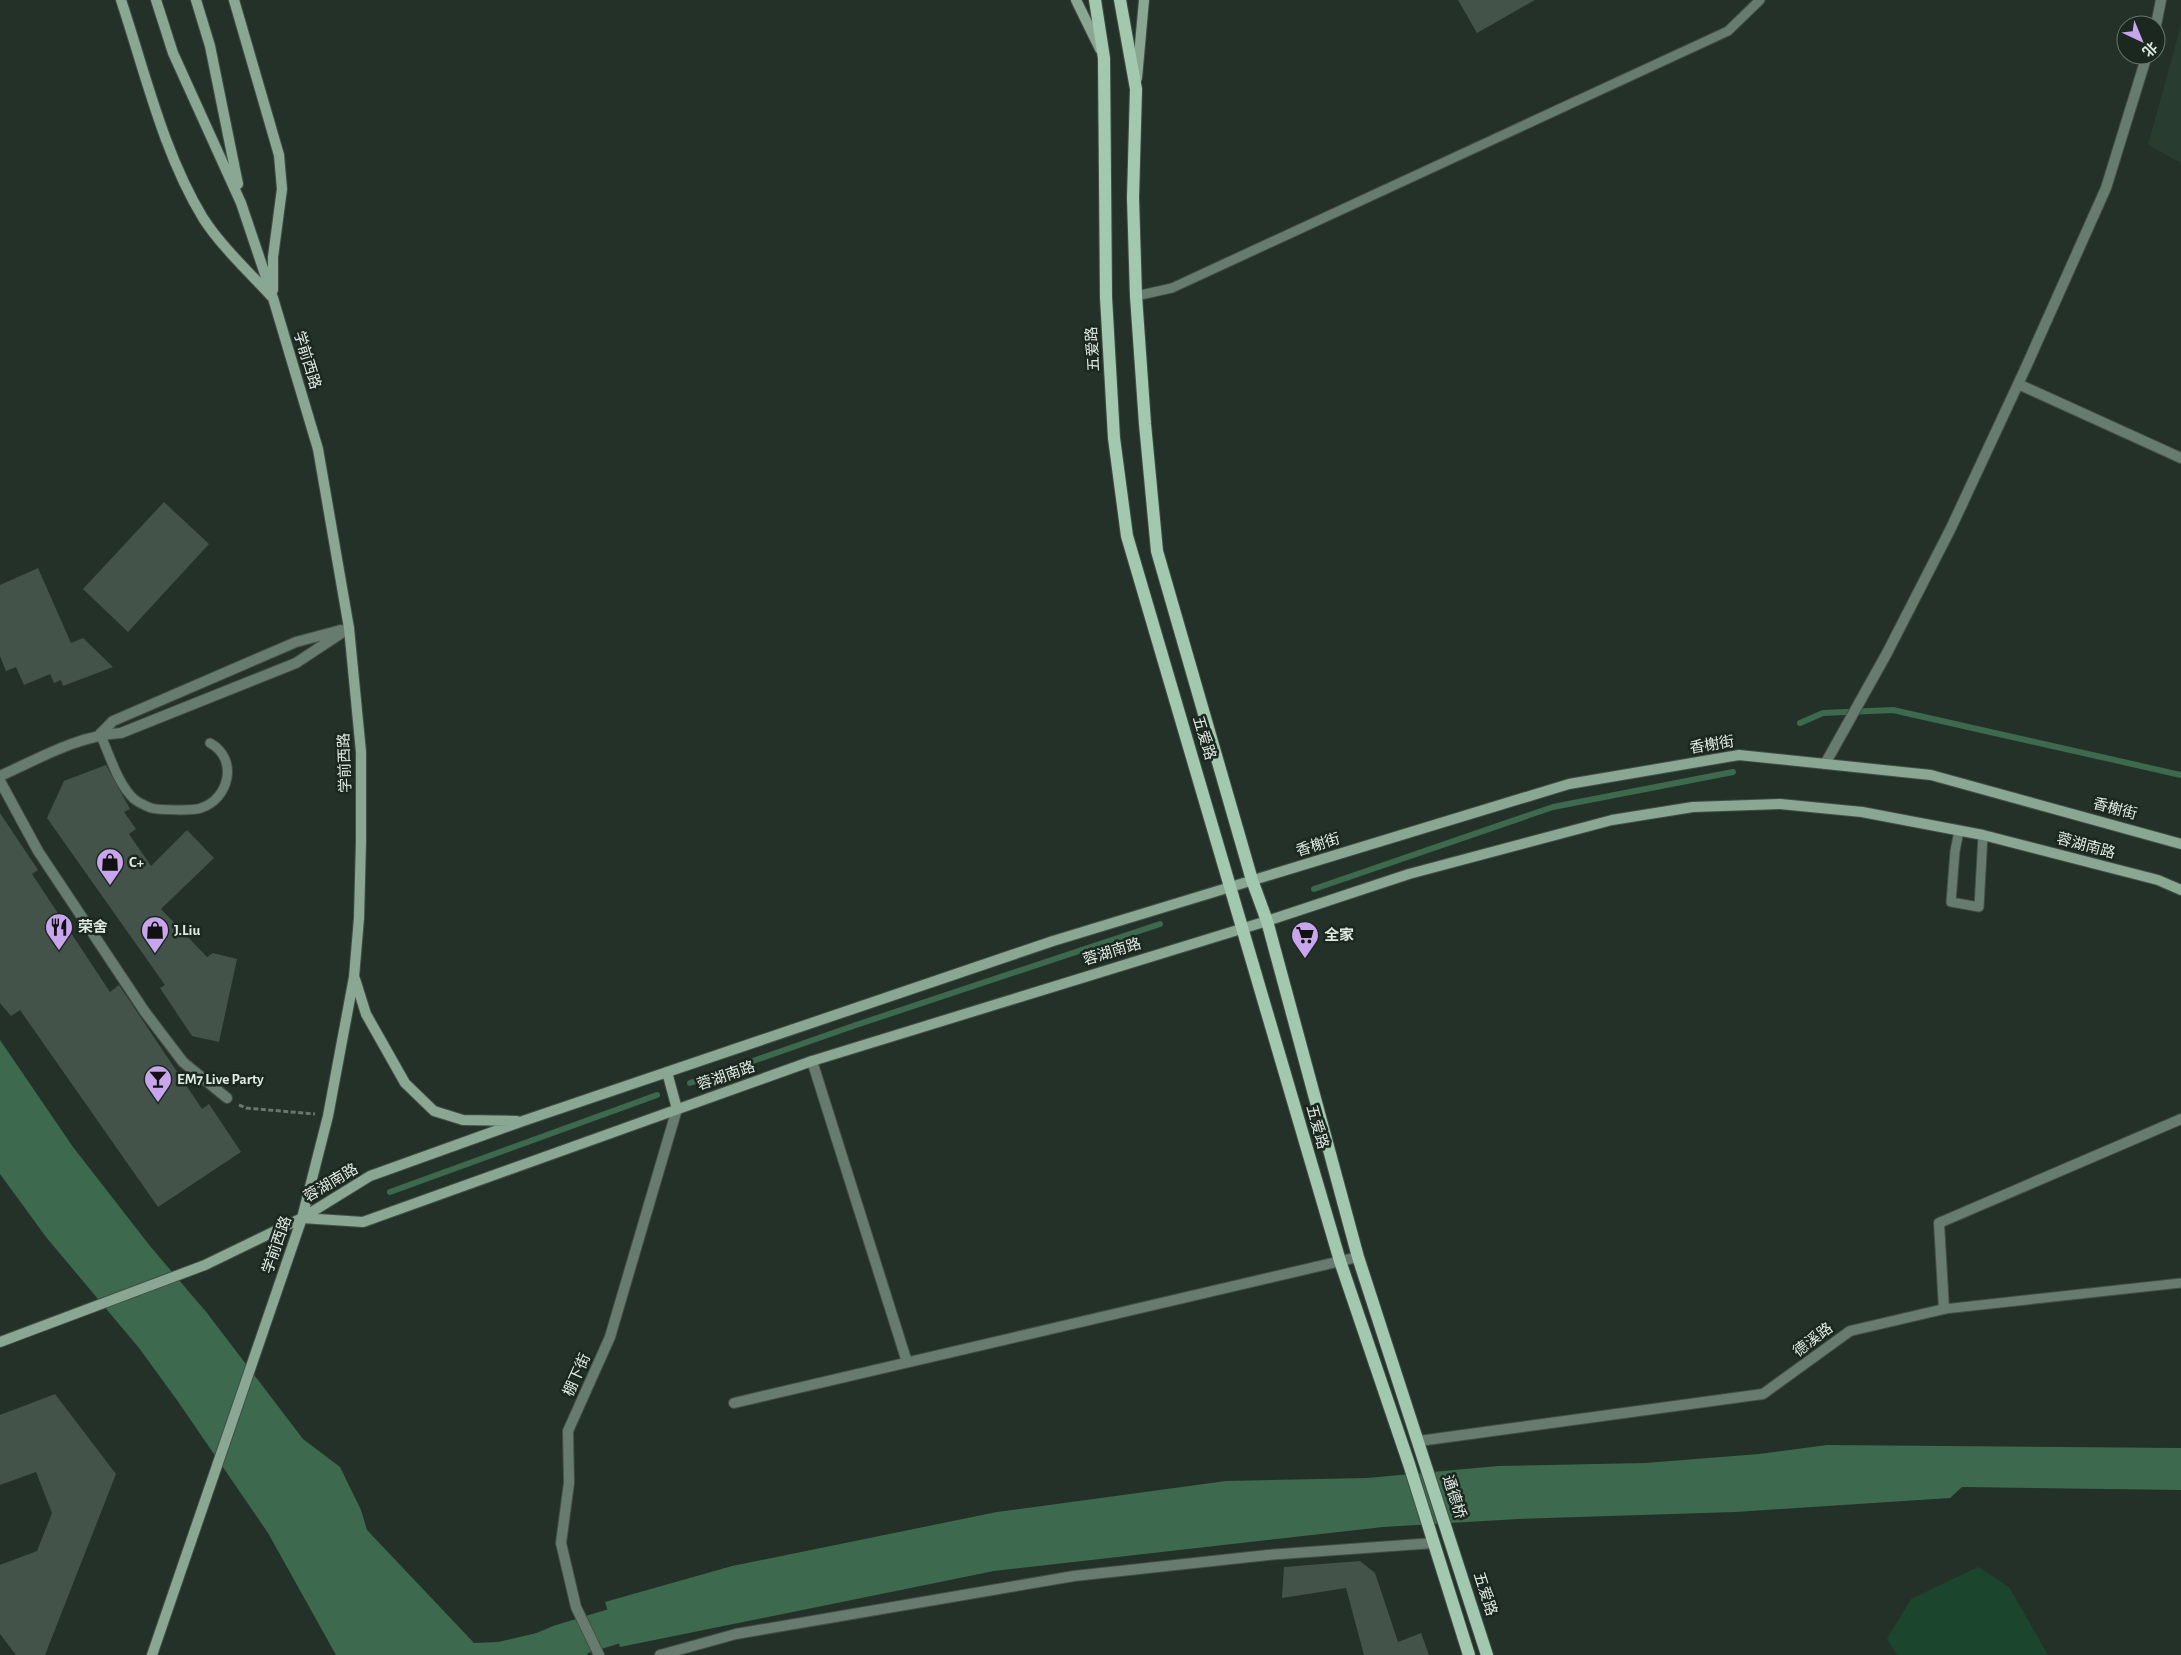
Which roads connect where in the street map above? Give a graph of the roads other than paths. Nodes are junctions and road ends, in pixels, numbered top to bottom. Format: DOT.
graph roads {
  1 [pos="121,0"];
  2 [pos="156,0"];
  3 [pos="196,0"];
  4 [pos="234,0"];
  5 [pos="1076,0"];
  6 [pos="1095,0"];
  7 [pos="1120,0"];
  8 [pos="1144,0"];
  9 [pos="1760,0"];
  10 [pos="2161,0"];
  11 [pos="2158,15"];
  12 [pos="1104,58"];
  13 [pos="2144,65"];
  14 [pos="1136,89"];
  15 [pos="241,203"];
  16 [pos="1136,296"];
  17 [pos="273,298"];
  18 [pos="2018,384"];
  19 [pos="2181,458"];
  20 [pos="349,628"];
  21 [pos="100,734"];
  22 [pos="210,743"];
  23 [pos="1825,764"];
  24 [pos="0,776"];
  25 [pos="0,781"];
  26 [pos="1959,830"];
  27 [pos="1983,835"];
  28 [pos="2181,844"];
  29 [pos="1252,880"];
  30 [pos="1230,885"];
  31 [pos="2181,890"];
  32 [pos="1267,921"];
  33 [pos="1242,928"];
  34 [pos="354,977"];
  35 [pos="812,1061"];
  36 [pos="667,1072"];
  37 [pos="227,1098"];
  38 [pos="677,1108"];
  39 [pos="2181,1119"];
  40 [pos="523,1121"];
  41 [pos="302,1218"];
  42 [pos="1358,1257"];
  43 [pos="1340,1261"];
  44 [pos="2181,1283"];
  45 [pos="1944,1309"];
  46 [pos="0,1342"];
  47 [pos="906,1362"];
  48 [pos="734,1403"];
  49 [pos="1419,1441"];
  50 [pos="1426,1461"];
  51 [pos="1451,1542"];
  52 [pos="1434,1543"];
  53 [pos="152,1655"];
  54 [pos="598,1655"];
  55 [pos="660,1655"];
  56 [pos="1469,1655"];
  57 [pos="1487,1655"];
  1 -- 17 [label="main road"];
  2 -- 15 [label="main road"];
  3 -- 15 [label="main road"];
  4 -- 17 [label="main road"];
  5 -- 12 [label="main road"];
  6 -- 12 [label="main road, 五爱路"];
  7 -- 14 [label="main road, 五爱路"];
  8 -- 14 [label="main road"];
  9 -- 16 [label="lane"];
  10 -- 11 [label="street"];
  12 -- 30 [label="main road, 五爱路"];
  13 -- 18 [label="street"];
  14 -- 16 [label="main road, 五爱路"];
  15 -- 17 [label="main road, 学前西路"];
  16 -- 29 [label="main road, 五爱路"];
  17 -- 20 [label="main road, 学前西路"];
  18 -- 19 [label="street"];
  18 -- 23 [label="street"];
  20 -- 21 [label="street"];
  20 -- 21 [label="street"];
  20 -- 34 [label="main road, 学前西路"];
  21 -- 22 [label="lane"];
  21 -- 24 [label="street"];
  23 -- 28 [label="main road, 香榭街"];
  23 -- 29 [label="main road, 香榭街"];
  25 -- 37 [label="street"];
  26 -- 27 [label="main road, 蓉湖南路"];
  26 -- 27 [label="lane"];
  26 -- 32 [label="main road, 蓉湖南路"];
  27 -- 31 [label="main road, 蓉湖南路"];
  29 -- 30 [label="main road, 蓉湖南路"];
  29 -- 32 [label="main road, 五爱路"];
  30 -- 33 [label="main road, 五爱路"];
  30 -- 36 [label="main road, 蓉湖南路"];
  32 -- 33 [label="main road, 蓉湖南路"];
  32 -- 42 [label="main road, 五爱路"];
  33 -- 35 [label="main road, 蓉湖南路"];
  33 -- 43 [label="main road, 五爱路"];
  34 -- 40 [label="main road"];
  34 -- 41 [label="main road, 学前西路"];
  35 -- 38 [label="main road, 蓉湖南路"];
  35 -- 47 [label="street"];
  36 -- 38 [label="main road"];
  36 -- 40 [label="main road, 蓉湖南路"];
  38 -- 41 [label="main road, 蓉湖南路"];
  38 -- 54 [label="street, 棚下街"];
  39 -- 45 [label="street"];
  40 -- 41 [label="main road, 蓉湖南路"];
  41 -- 46 [label="main road"];
  41 -- 53 [label="main road, 学前西路"];
  42 -- 43 [label="street"];
  42 -- 49 [label="main road, 五爱路"];
  43 -- 47 [label="street"];
  43 -- 52 [label="main road, 五爱路"];
  44 -- 45 [label="lane"];
  45 -- 49 [label="street, 德溪路"];
  47 -- 48 [label="street"];
  49 -- 50 [label="main road, 五爱路"];
  50 -- 51 [label="main road, 通德桥"];
  51 -- 57 [label="main road, 五爱路"];
  52 -- 55 [label="street"];
  52 -- 56 [label="main road"];
}
